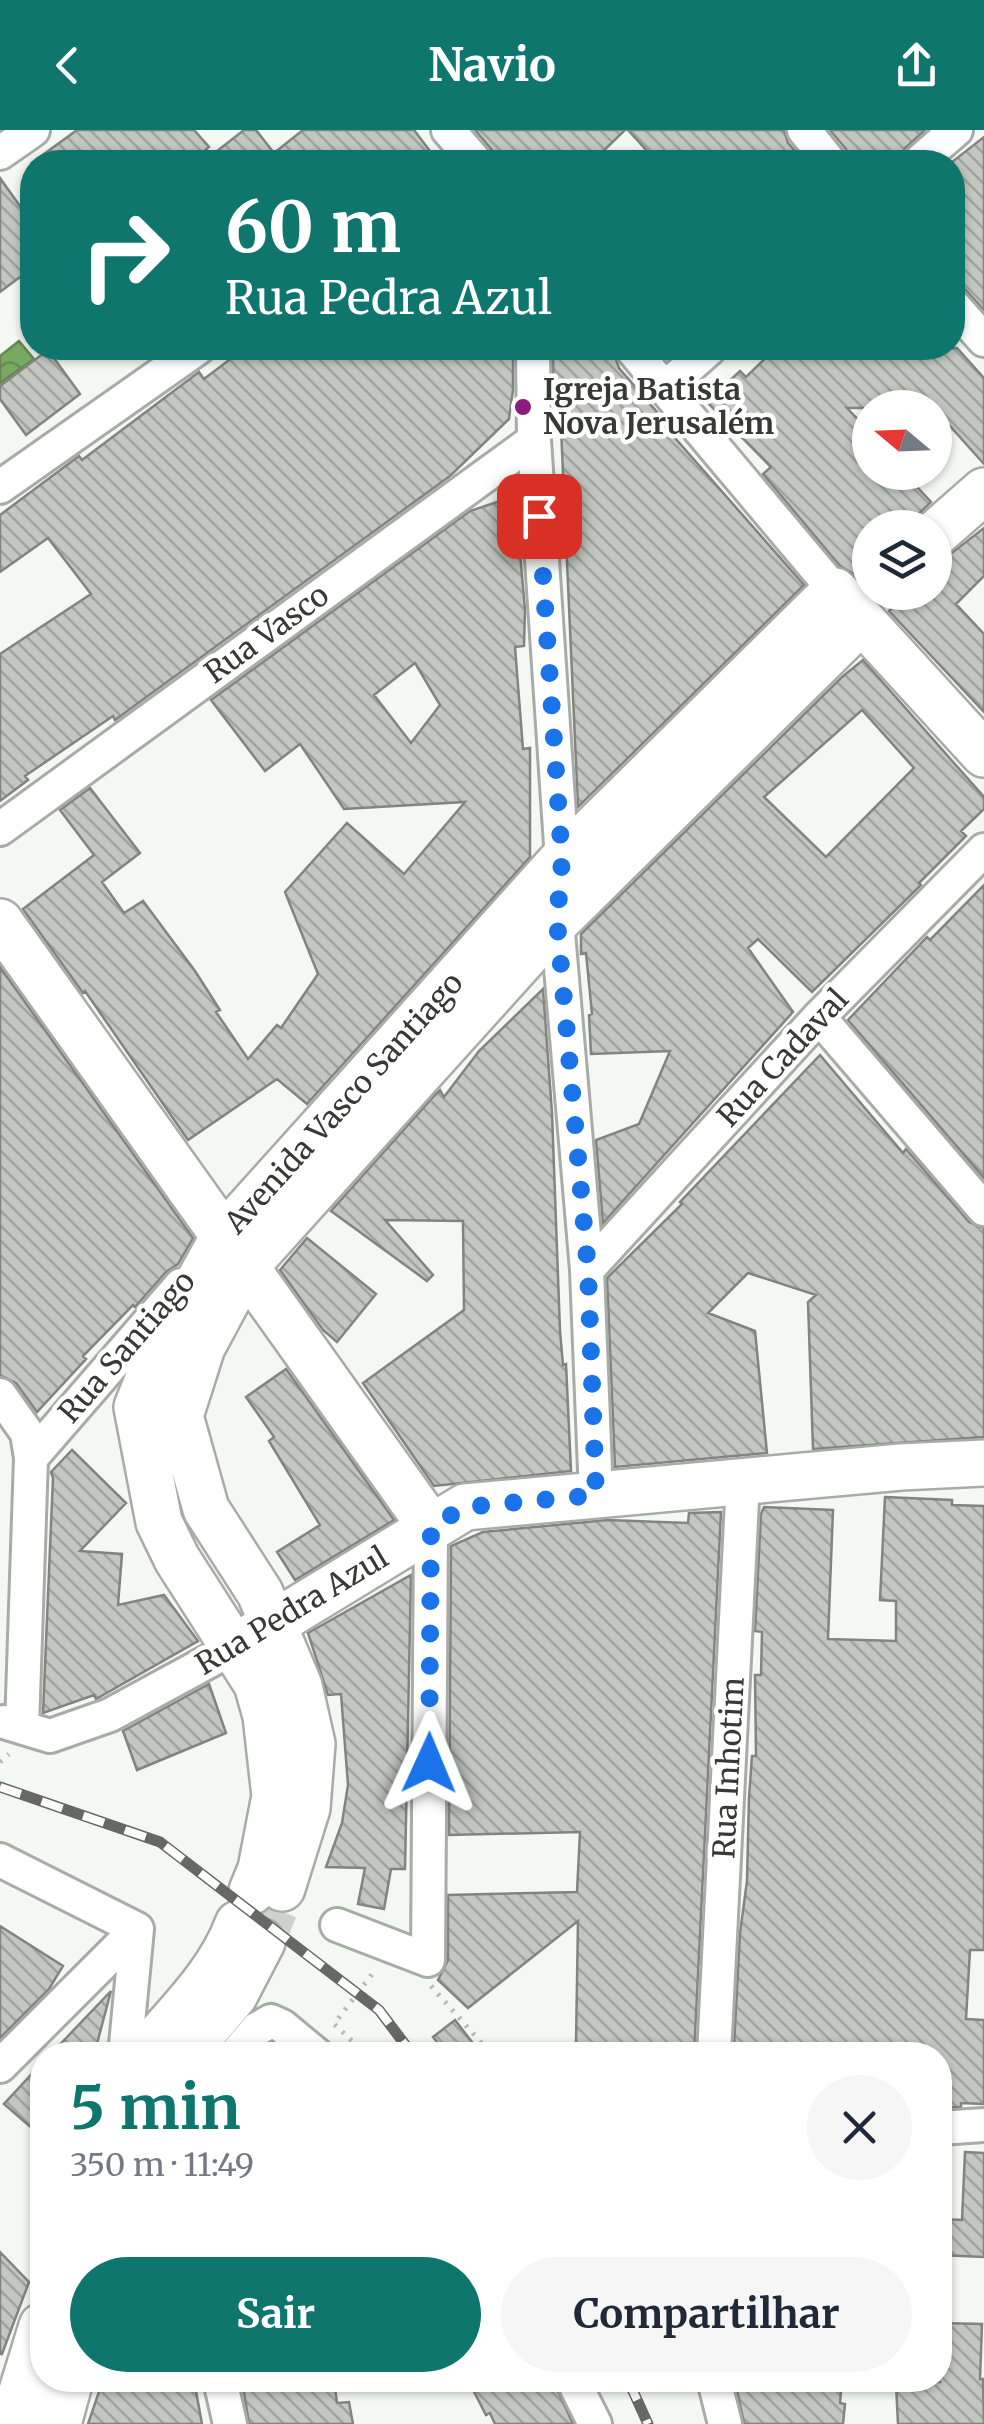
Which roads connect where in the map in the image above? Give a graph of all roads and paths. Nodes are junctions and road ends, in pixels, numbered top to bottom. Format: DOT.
graph roads {
  1 [pos="33,130"];
  2 [pos="804,130"];
  3 [pos="956,130"];
  4 [pos="820,150"];
  5 [pos="933,150"];
  6 [pos="0,154"];
  7 [pos="965,319"];
  8 [pos="984,340"];
  9 [pos="179,360"];
  10 [pos="533,360"];
  11 [pos="640,360"];
  12 [pos="696,360"];
  13 [pos="665,388"];
  14 [pos="534,440"];
  15 [pos="5,473"];
  16 [pos="984,492"];
  17 [pos="952,519"];
  18 [pos="852,600"];
  19 [pos="852,604"];
  20 [pos="852,604"];
  21 [pos="861,610"];
  22 [pos="980,742"];
  23 [pos="0,829"];
  24 [pos="984,850"];
  25 [pos="562,860"];
  26 [pos="557,921"];
  27 [pos="0,922"];
  28 [pos="819,1017"];
  29 [pos="984,1209"];
  30 [pos="234,1252"];
  31 [pos="588,1270"];
  32 [pos="90,1390"];
  33 [pos="0,1396"];
  34 [pos="138,1407"];
  35 [pos="31,1458"];
  36 [pos="984,1462"];
  37 [pos="743,1481"];
  38 [pos="596,1495"];
  39 [pos="431,1527"];
  40 [pos="273,1624"];
  41 [pos="235,1647"];
  42 [pos="11,1724"];
  43 [pos="0,1860"];
  44 [pos="257,1917"];
  45 [pos="338,1925"];
  46 [pos="137,1928"];
  47 [pos="393,1946"];
  48 [pos="428,1960"];
  49 [pos="147,2042"];
  50 [pos="158,2042"];
  51 [pos="246,2042"];
  52 [pos="301,2042"];
  53 [pos="353,2042"];
  54 [pos="480,2042"];
  55 [pos="715,2042"];
  56 [pos="0,2066"];
  57 [pos="984,2125"];
  58 [pos="952,2127"];
  59 [pos="30,2365"];
  60 [pos="67,2392"];
  61 [pos="223,2392"];
  62 [pos="579,2392"];
  63 [pos="717,2392"];
  64 [pos="12,2424"];
  65 [pos="58,2424"];
  66 [pos="230,2424"];
  67 [pos="595,2424"];
  68 [pos="725,2424"];
  1 -- 6 [label="street"];
  2 -- 4 [label="street"];
  3 -- 5 [label="street"];
  7 -- 8 [label="street"];
  9 -- 15 [label="street"];
  10 -- 14 [label="street"];
  11 -- 13 [label="street"];
  12 -- 13 [label="street"];
  13 -- 18 [label="street"];
  14 -- 23 [label="street, Rua Vasco"];
  14 -- 25 [label="street"];
  16 -- 17 [label="street"];
  19 -- 25 [label="street, Avenida Vasco Santiago"];
  20 -- 26 [label="street, Avenida Vasco Santiago"];
  21 -- 22 [label="street"];
  24 -- 28 [label="street, Rua Cadaval"];
  25 -- 26 [label="street"];
  25 -- 30 [label="street, Avenida Vasco Santiago"];
  26 -- 30 [label="street, Avenida Vasco Santiago"];
  26 -- 31 [label="street"];
  27 -- 30 [label="street"];
  28 -- 29 [label="street"];
  28 -- 31 [label="street, Rua Cadaval"];
  30 -- 32 [label="street, Rua Santiago"];
  30 -- 34 [label="street, Avenida Vasco Santiago"];
  30 -- 39 [label="street"];
  30 -- 40 [label="street, Avenida Vasco Santiago"];
  31 -- 38 [label="street"];
  32 -- 34 [label="street"];
  32 -- 35 [label="street, Rua Santiago"];
  33 -- 35 [label="street"];
  34 -- 41 [label="street, Avenida Vasco Santiago"];
  35 -- 42 [label="street"];
  36 -- 37 [label="street, Rua Pedra Azul"];
  37 -- 38 [label="street, Rua Pedra Azul"];
  37 -- 55 [label="street, Rua Inhotim"];
  38 -- 39 [label="street, Rua Pedra Azul"];
  39 -- 40 [label="street, Rua Pedra Azul"];
  39 -- 48 [label="street"];
  40 -- 41 [label="street, Rua Pedra Azul"];
  40 -- 44 [label="street, Avenida Vasco Santiago"];
  41 -- 42 [label="street, Rua Pedra Azul"];
  41 -- 44 [label="street, Avenida Vasco Santiago"];
  43 -- 46 [label="street"];
  44 -- 50 [label="street, Avenida Vasco Santiago"];
  45 -- 47 [label="street"];
  46 -- 49 [label="street"];
  46 -- 56 [label="street"];
  47 -- 48 [label="street"];
  47 -- 53 [label="path"];
  48 -- 54 [label="path"];
  51 -- 52 [label="street"];
  57 -- 58 [label="street"];
  59 -- 64 [label="street"];
  60 -- 65 [label="street"];
  61 -- 66 [label="street"];
  62 -- 67 [label="street"];
  63 -- 68 [label="street"];
}
